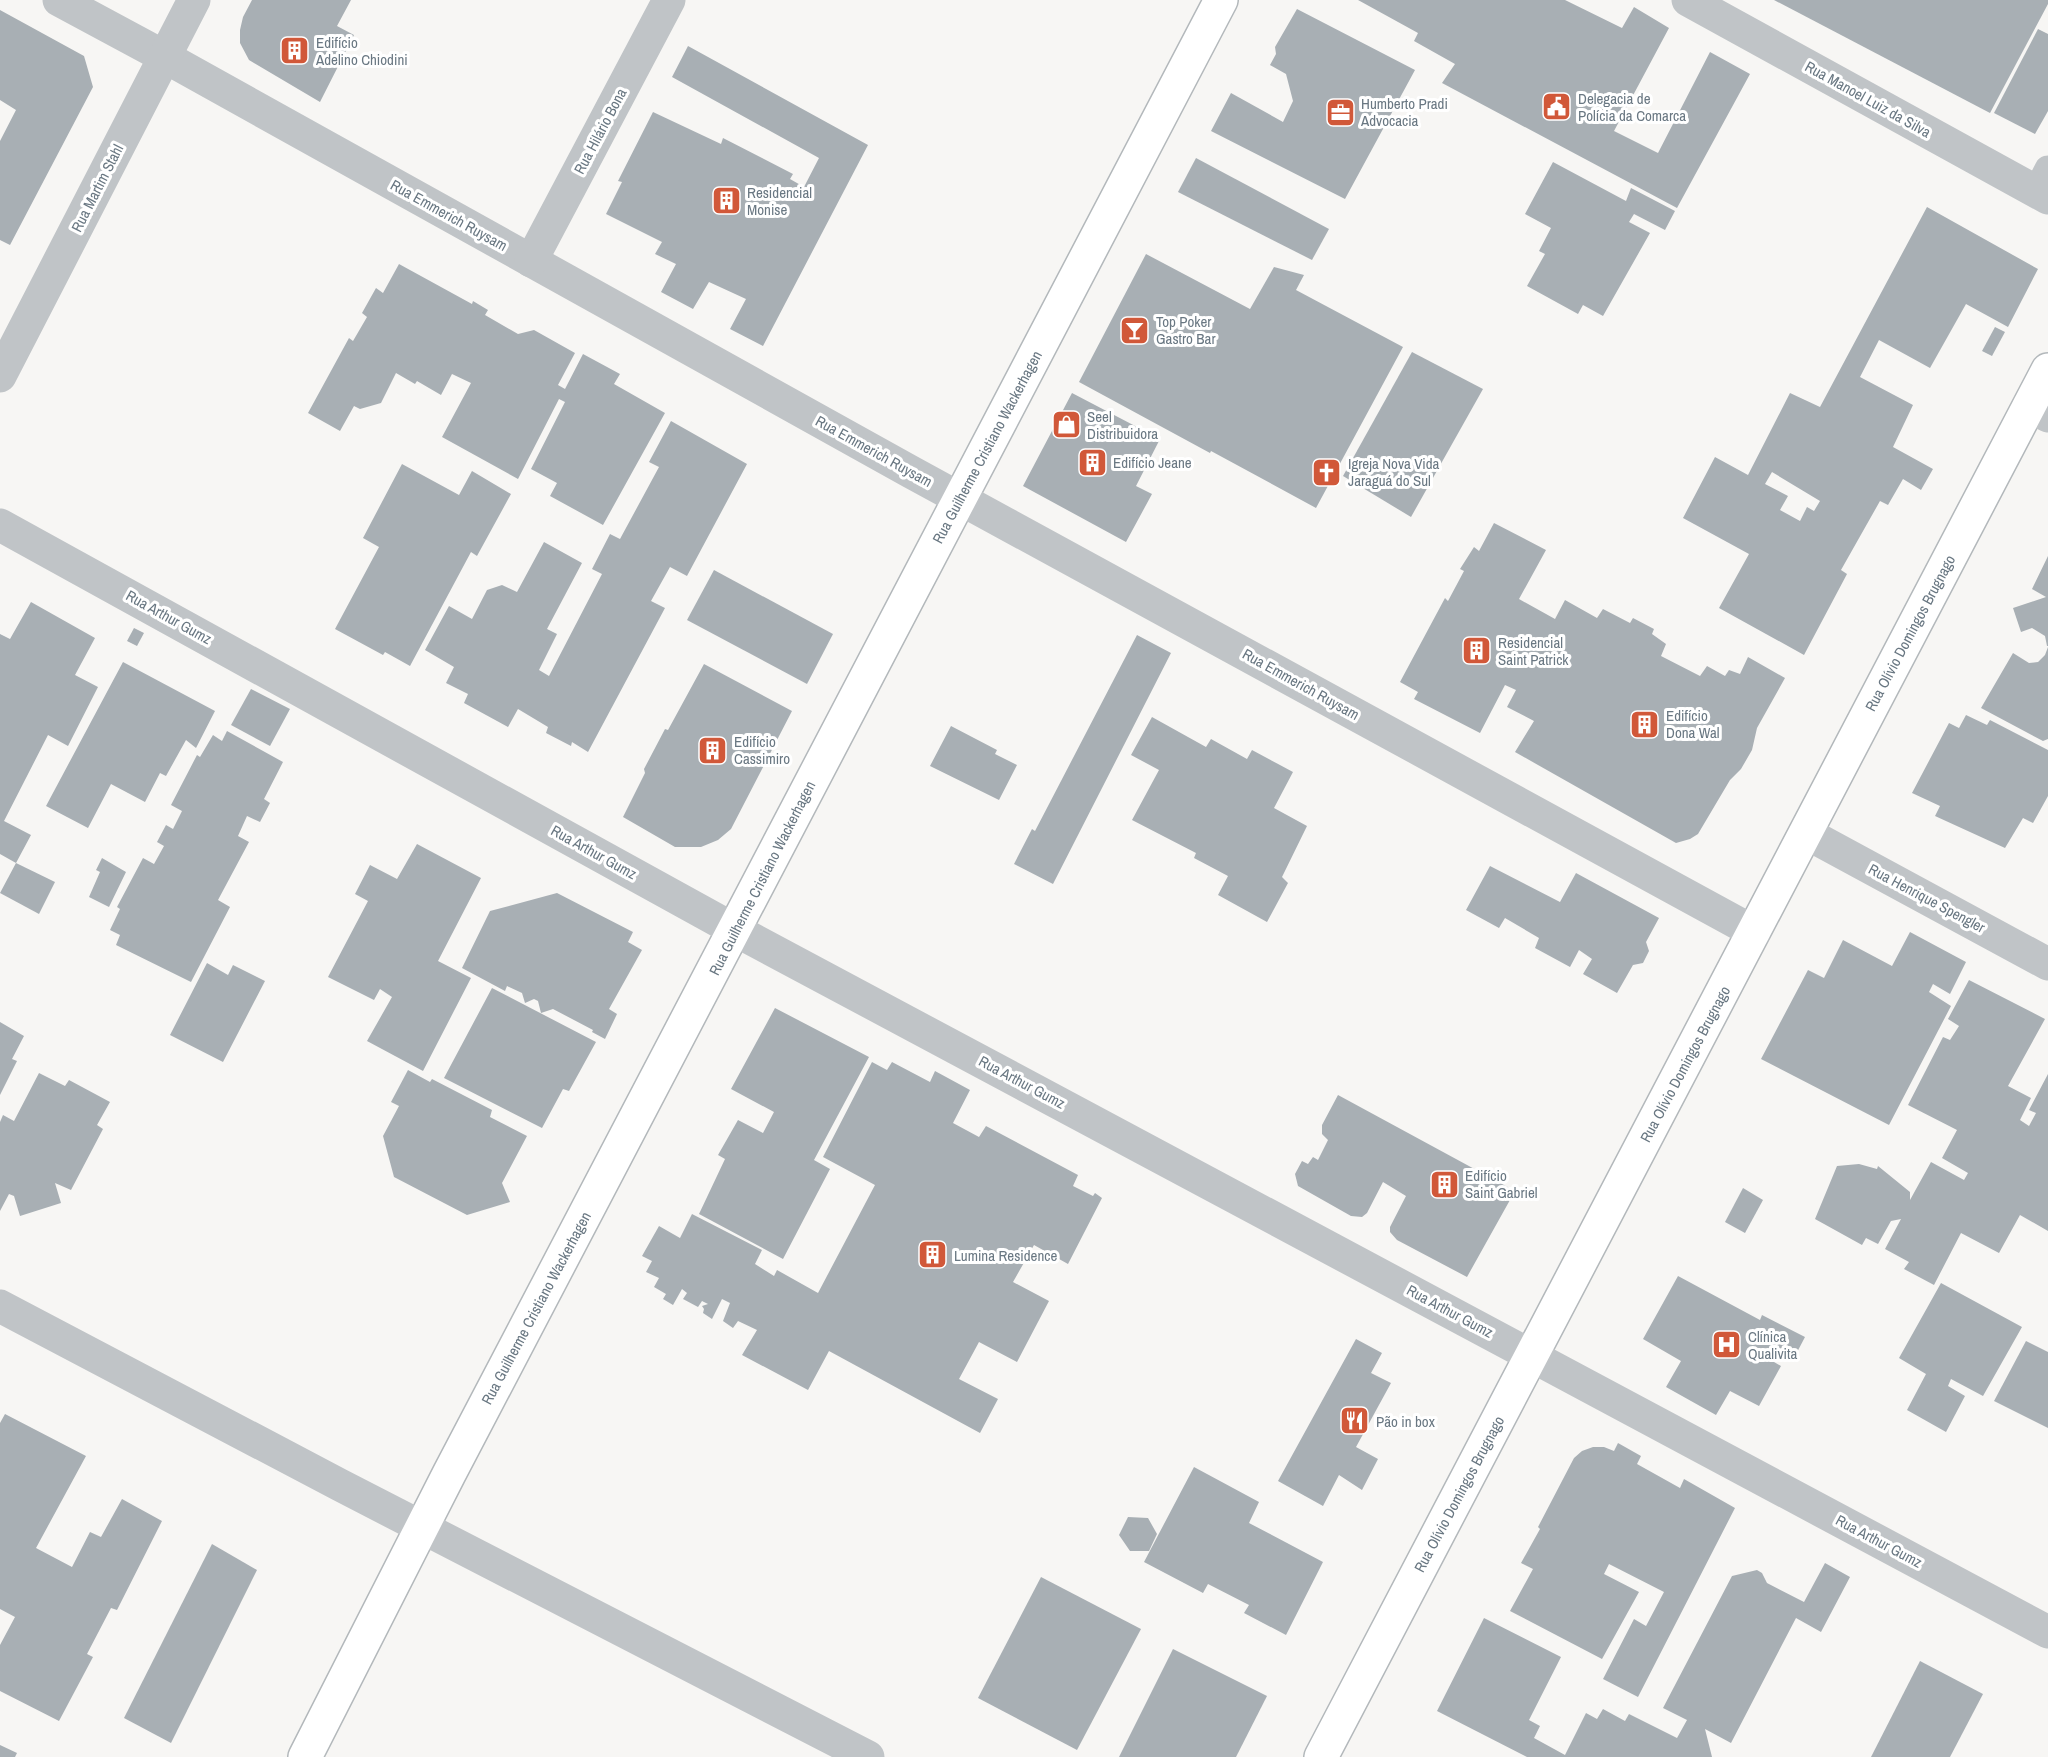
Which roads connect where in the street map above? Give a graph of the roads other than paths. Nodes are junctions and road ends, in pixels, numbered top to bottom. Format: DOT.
graph roads {
  1 [pos="59,0"];
  2 [pos="195,0"];
  3 [pos="669,0"];
  4 [pos="1221,0"];
  5 [pos="1688,0"];
  6 [pos="165,57"];
  7 [pos="2044,186"];
  8 [pos="531,261"];
  9 [pos="2048,370"];
  10 [pos="0,376"];
  11 [pos="2038,411"];
  12 [pos="960,498"];
  13 [pos="0,525"];
  14 [pos="1806,832"];
  15 [pos="735,930"];
  16 [pos="1754,932"];
  17 [pos="2048,964"];
  18 [pos="0,1306"];
  19 [pos="1532,1355"];
  20 [pos="422,1527"];
  21 [pos="2048,1632"];
  22 [pos="305,1757"];
  23 [pos="868,1757"];
  24 [pos="1321,1757"];
  1 -- 6 [label="street, Rua Emmerich Ruysam"];
  2 -- 6 [label="street, Rua Martim Stahl"];
  3 -- 8 [label="street, Rua Hilário Bona"];
  4 -- 12 [label="street, Rua Guilherme Cristiano Wackerhagen"];
  5 -- 7 [label="street, Rua Manoel Luiz da Silva"];
  6 -- 8 [label="street, Rua Emmerich Ruysam"];
  6 -- 10 [label="street, Rua Martim Stahl"];
  8 -- 12 [label="street, Rua Emmerich Ruysam"];
  9 -- 11 [label="street, Rua Olívio Domingos Brugnago"];
  11 -- 14 [label="street, Rua Olívio Domingos Brugnago"];
  12 -- 15 [label="street, Rua Guilherme Cristiano Wackerhagen"];
  12 -- 16 [label="street, Rua Emmerich Ruysam"];
  13 -- 15 [label="street, Rua Arthur Gumz"];
  14 -- 16 [label="street, Rua Olívio Domingos Brugnago"];
  14 -- 17 [label="street, Rua Henrique Spengler"];
  15 -- 19 [label="street, Rua Arthur Gumz"];
  15 -- 20 [label="street, Rua Guilherme Cristiano Wackerhagen"];
  16 -- 19 [label="street, Rua Olívio Domingos Brugnago"];
  18 -- 20 [label="street"];
  19 -- 21 [label="street, Rua Arthur Gumz"];
  19 -- 24 [label="street, Rua Olívio Domingos Brugnago"];
  20 -- 22 [label="street, Rua Guilherme Cristiano Wackerhagen"];
  20 -- 23 [label="street"];
}
